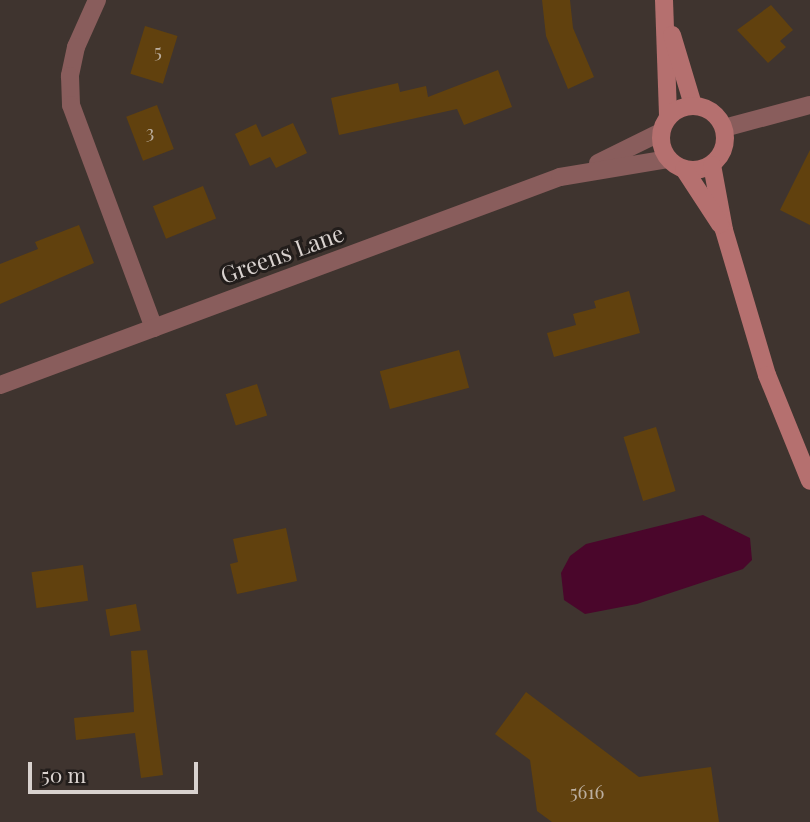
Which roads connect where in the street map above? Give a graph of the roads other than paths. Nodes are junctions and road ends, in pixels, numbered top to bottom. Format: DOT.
graph roads {
  1 [pos="97,0"];
  2 [pos="664,6"];
  3 [pos="693,105"];
  4 [pos="810,105"];
  5 [pos="664,125"];
  6 [pos="724,128"];
  7 [pos="668,159"];
  8 [pos="712,165"];
  9 [pos="684,169"];
  10 [pos="582,170"];
  11 [pos="724,230"];
  12 [pos="154,328"];
  13 [pos="0,385"];
  14 [pos="810,481"];
  1 -- 12 [label="street"];
  2 -- 3 [label="main road"];
  2 -- 5 [label="main road"];
  3 -- 5 [label="main road"];
  3 -- 6 [label="main road"];
  4 -- 6 [label="street"];
  5 -- 7 [label="main road"];
  5 -- 10 [label="street, Greens Lane"];
  6 -- 8 [label="main road"];
  7 -- 9 [label="main road"];
  7 -- 10 [label="street, Greens Lane"];
  8 -- 9 [label="main road"];
  8 -- 11 [label="main road"];
  9 -- 11 [label="main road"];
  10 -- 12 [label="street, Greens Lane"];
  11 -- 14 [label="main road"];
  12 -- 13 [label="street, Greens Lane"];
}
